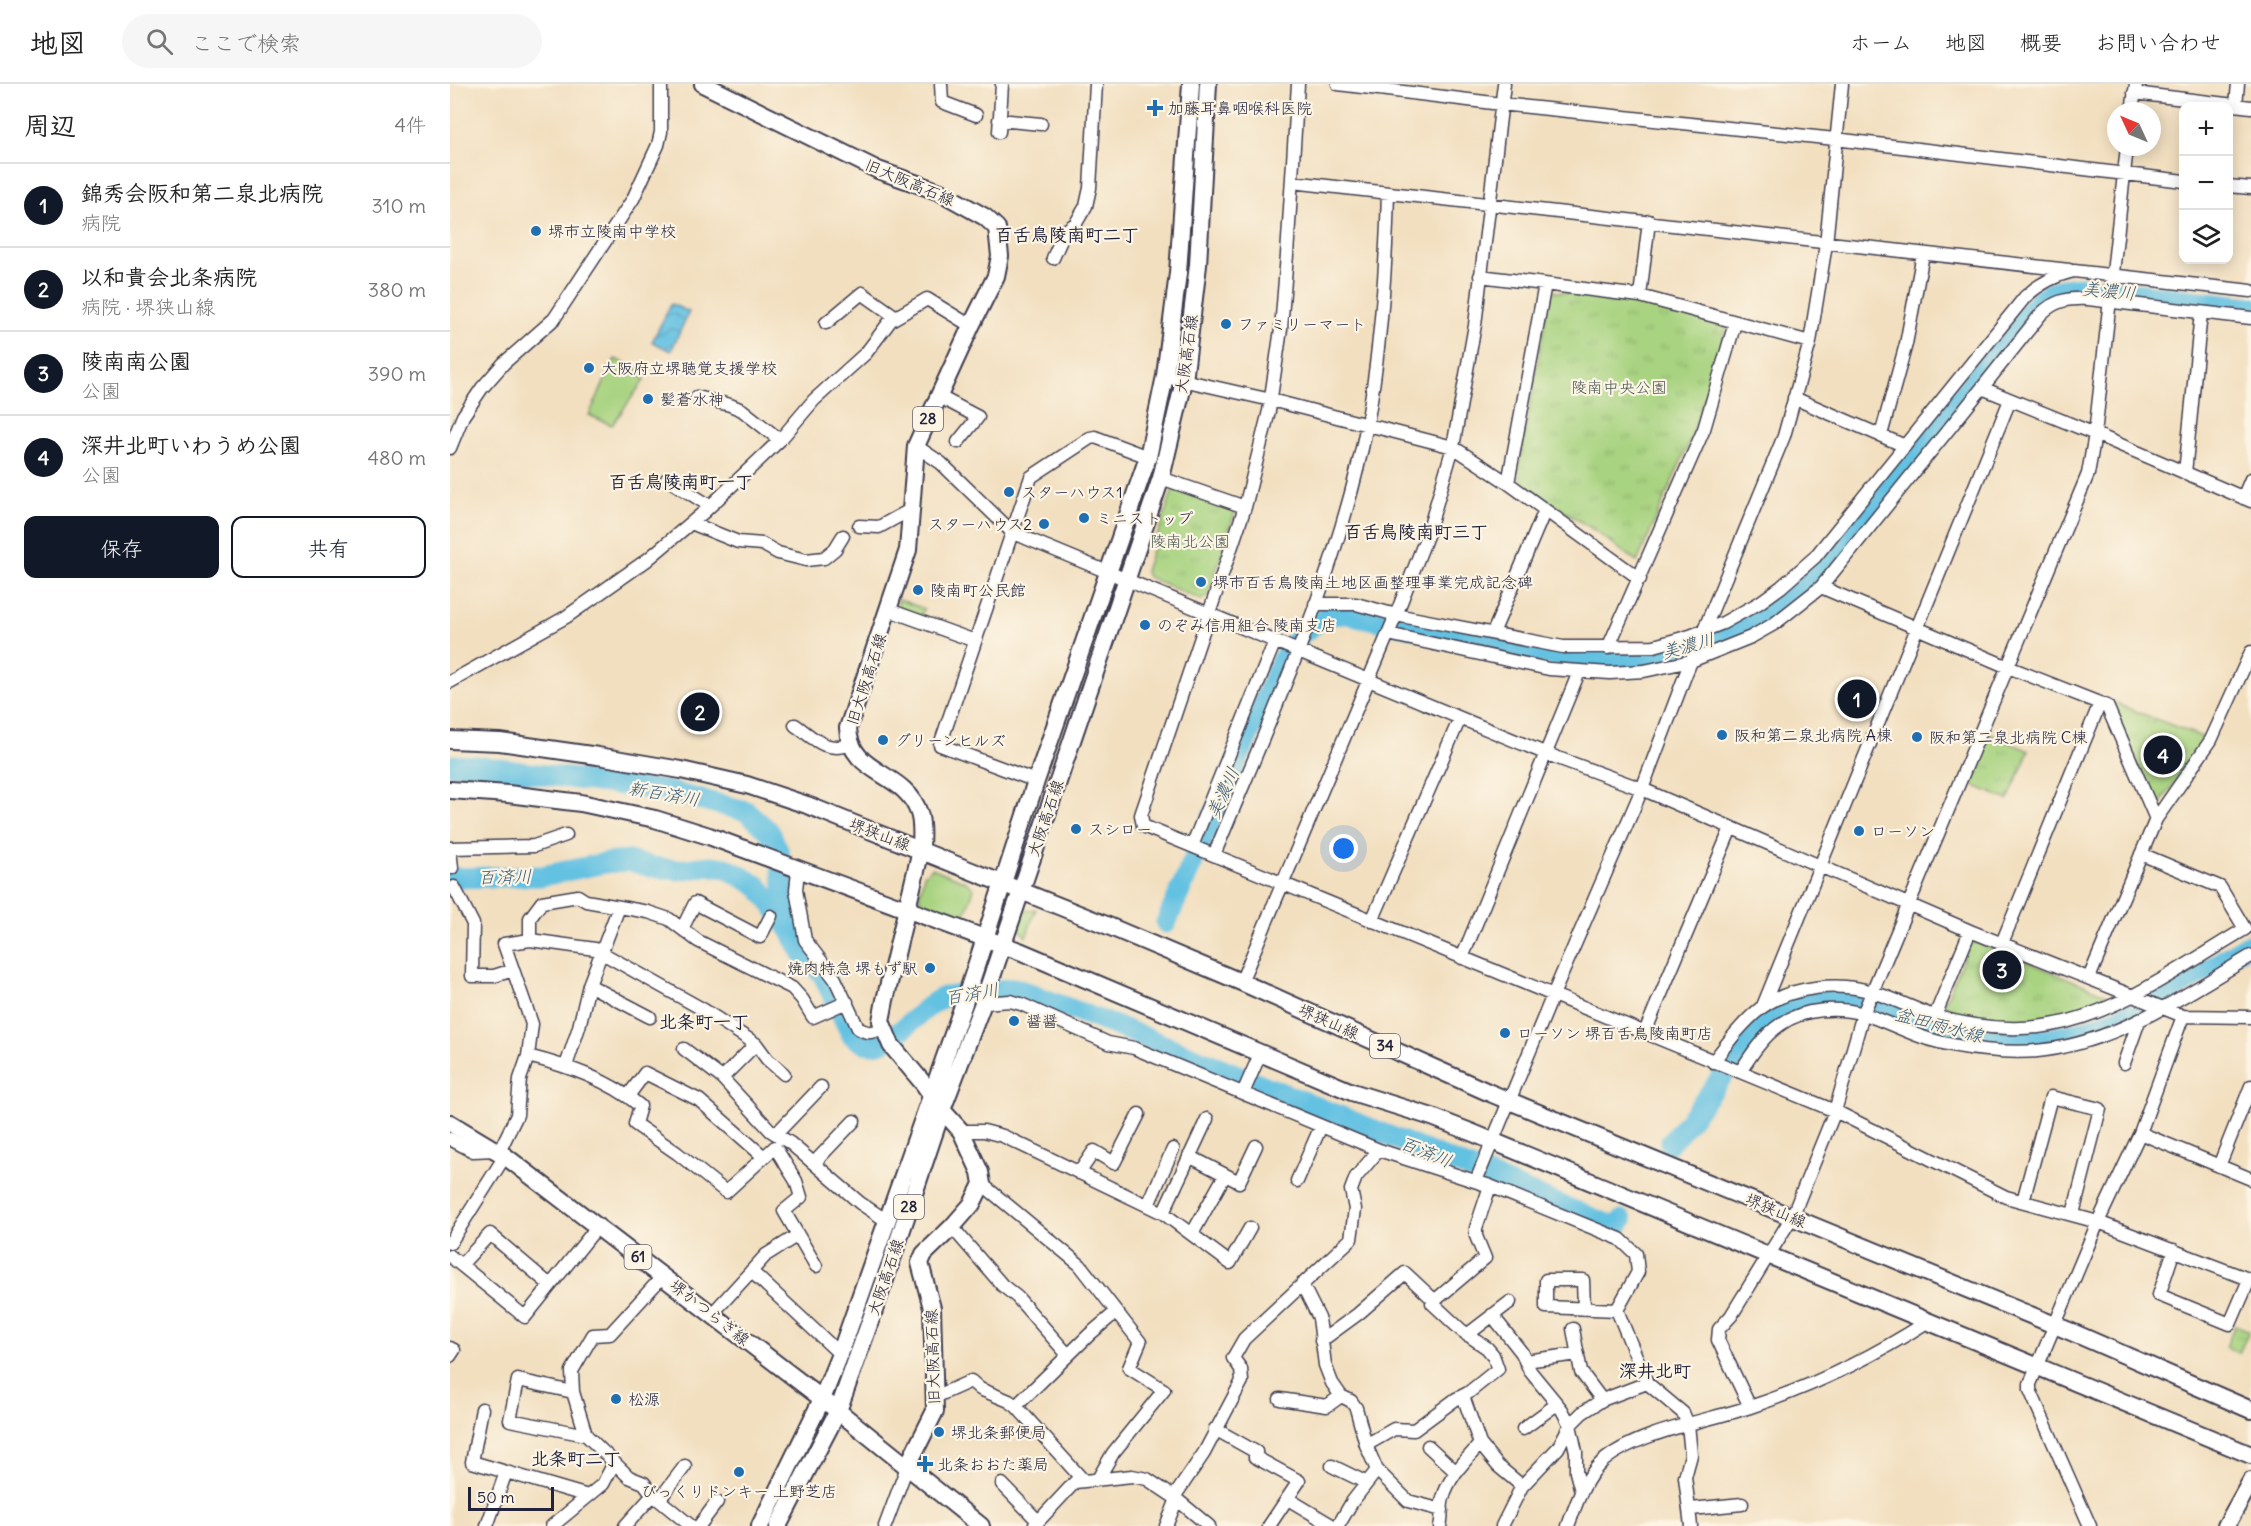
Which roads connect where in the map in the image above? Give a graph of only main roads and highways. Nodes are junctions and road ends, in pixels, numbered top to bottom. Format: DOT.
graph roads {
  1 [pos="704,84"];
  2 [pos="1191,84"];
  3 [pos="1208,84"];
  4 [pos="450,740"];
  5 [pos="450,790"];
  6 [pos="921,850"];
  7 [pos="1002,883"];
  8 [pos="1020,890"];
  9 [pos="907,909"];
  10 [pos="984,938"];
  11 [pos="1003,945"];
  12 [pos="931,1094"];
  13 [pos="942,1110"];
  14 [pos="450,1123"];
  15 [pos="822,1399"];
  16 [pos="2251,1410"];
  17 [pos="838,1411"];
  18 [pos="2251,1455"];
  19 [pos="907,1467"];
  20 [pos="2251,1481"];
  21 [pos="760,1526"];
  22 [pos="778,1526"];
  23 [pos="981,1526"];
  24 [pos="2226,1526"];
  1 -- 6 [label="main road, 旧大阪高石線 / 28"];
  2 -- 7 [label="main road, 大阪高石線 / 28"];
  3 -- 8 [label="main road, 大阪高石線 / 28"];
  4 -- 6 [label="main road, 堺狭山線 / 34"];
  5 -- 9 [label="main road"];
  6 -- 7 [label="main road, 堺狭山線 / 34"];
  6 -- 9 [label="main road, 旧大阪高石線"];
  7 -- 8 [label="main road, 堺狭山線 / 34"];
  7 -- 10 [label="main road, 大阪高石線 / 28"];
  8 -- 11 [label="main road, 大阪高石線 / 28"];
  8 -- 16 [label="main road, 堺狭山線 / 34"];
  9 -- 10 [label="main road"];
  9 -- 12 [label="main road, 旧大阪高石線"];
  10 -- 11 [label="main road"];
  10 -- 12 [label="main road, 大阪高石線 / 28"];
  11 -- 13 [label="main road, 大阪高石線 / 28"];
  11 -- 18 [label="main road"];
  12 -- 13 [label="main road"];
  12 -- 15 [label="main road, 大阪高石線 / 28"];
  13 -- 17 [label="main road, 大阪高石線 / 28"];
  13 -- 19 [label="main road, 旧大阪高石線"];
  14 -- 15 [label="main road, 堺かつらぎ線 / 61"];
  15 -- 17 [label="main road, 堺かつらぎ線 / 61"];
  15 -- 21 [label="main road, 大阪高石線 / 28"];
  17 -- 19 [label="main road, 堺かつらぎ線 / 61"];
  17 -- 22 [label="main road, 大阪高石線 / 28"];
  19 -- 23 [label="main road"];
  20 -- 24 [label="main road"];
}
